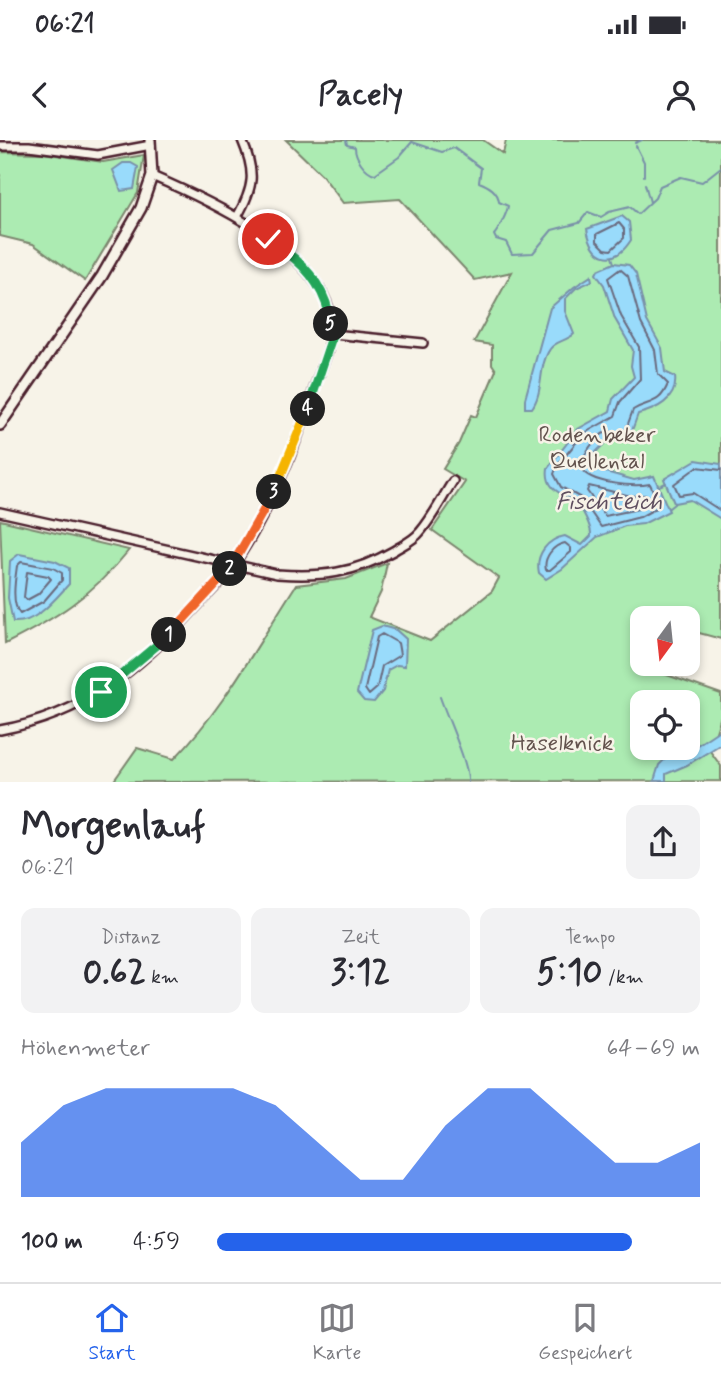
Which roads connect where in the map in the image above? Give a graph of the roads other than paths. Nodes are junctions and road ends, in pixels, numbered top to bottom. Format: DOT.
graph roads {
  1 [pos="245,140"];
  2 [pos="151,142"];
  3 [pos="0,146"];
  4 [pos="152,176"];
  5 [pos="237,218"];
  6 [pos="333,334"];
  7 [pos="423,343"];
  8 [pos="0,425"];
  9 [pos="453,481"];
  10 [pos="0,512"];
  11 [pos="234,565"];
  12 [pos="0,730"];
  1 -- 5 [label="street"];
  2 -- 3 [label="street"];
  2 -- 4 [label="street"];
  4 -- 5 [label="street"];
  4 -- 8 [label="street"];
  5 -- 6 [label="street"];
  6 -- 7 [label="street"];
  6 -- 11 [label="street"];
  9 -- 11 [label="street"];
  10 -- 11 [label="street"];
  11 -- 12 [label="street"];
}
